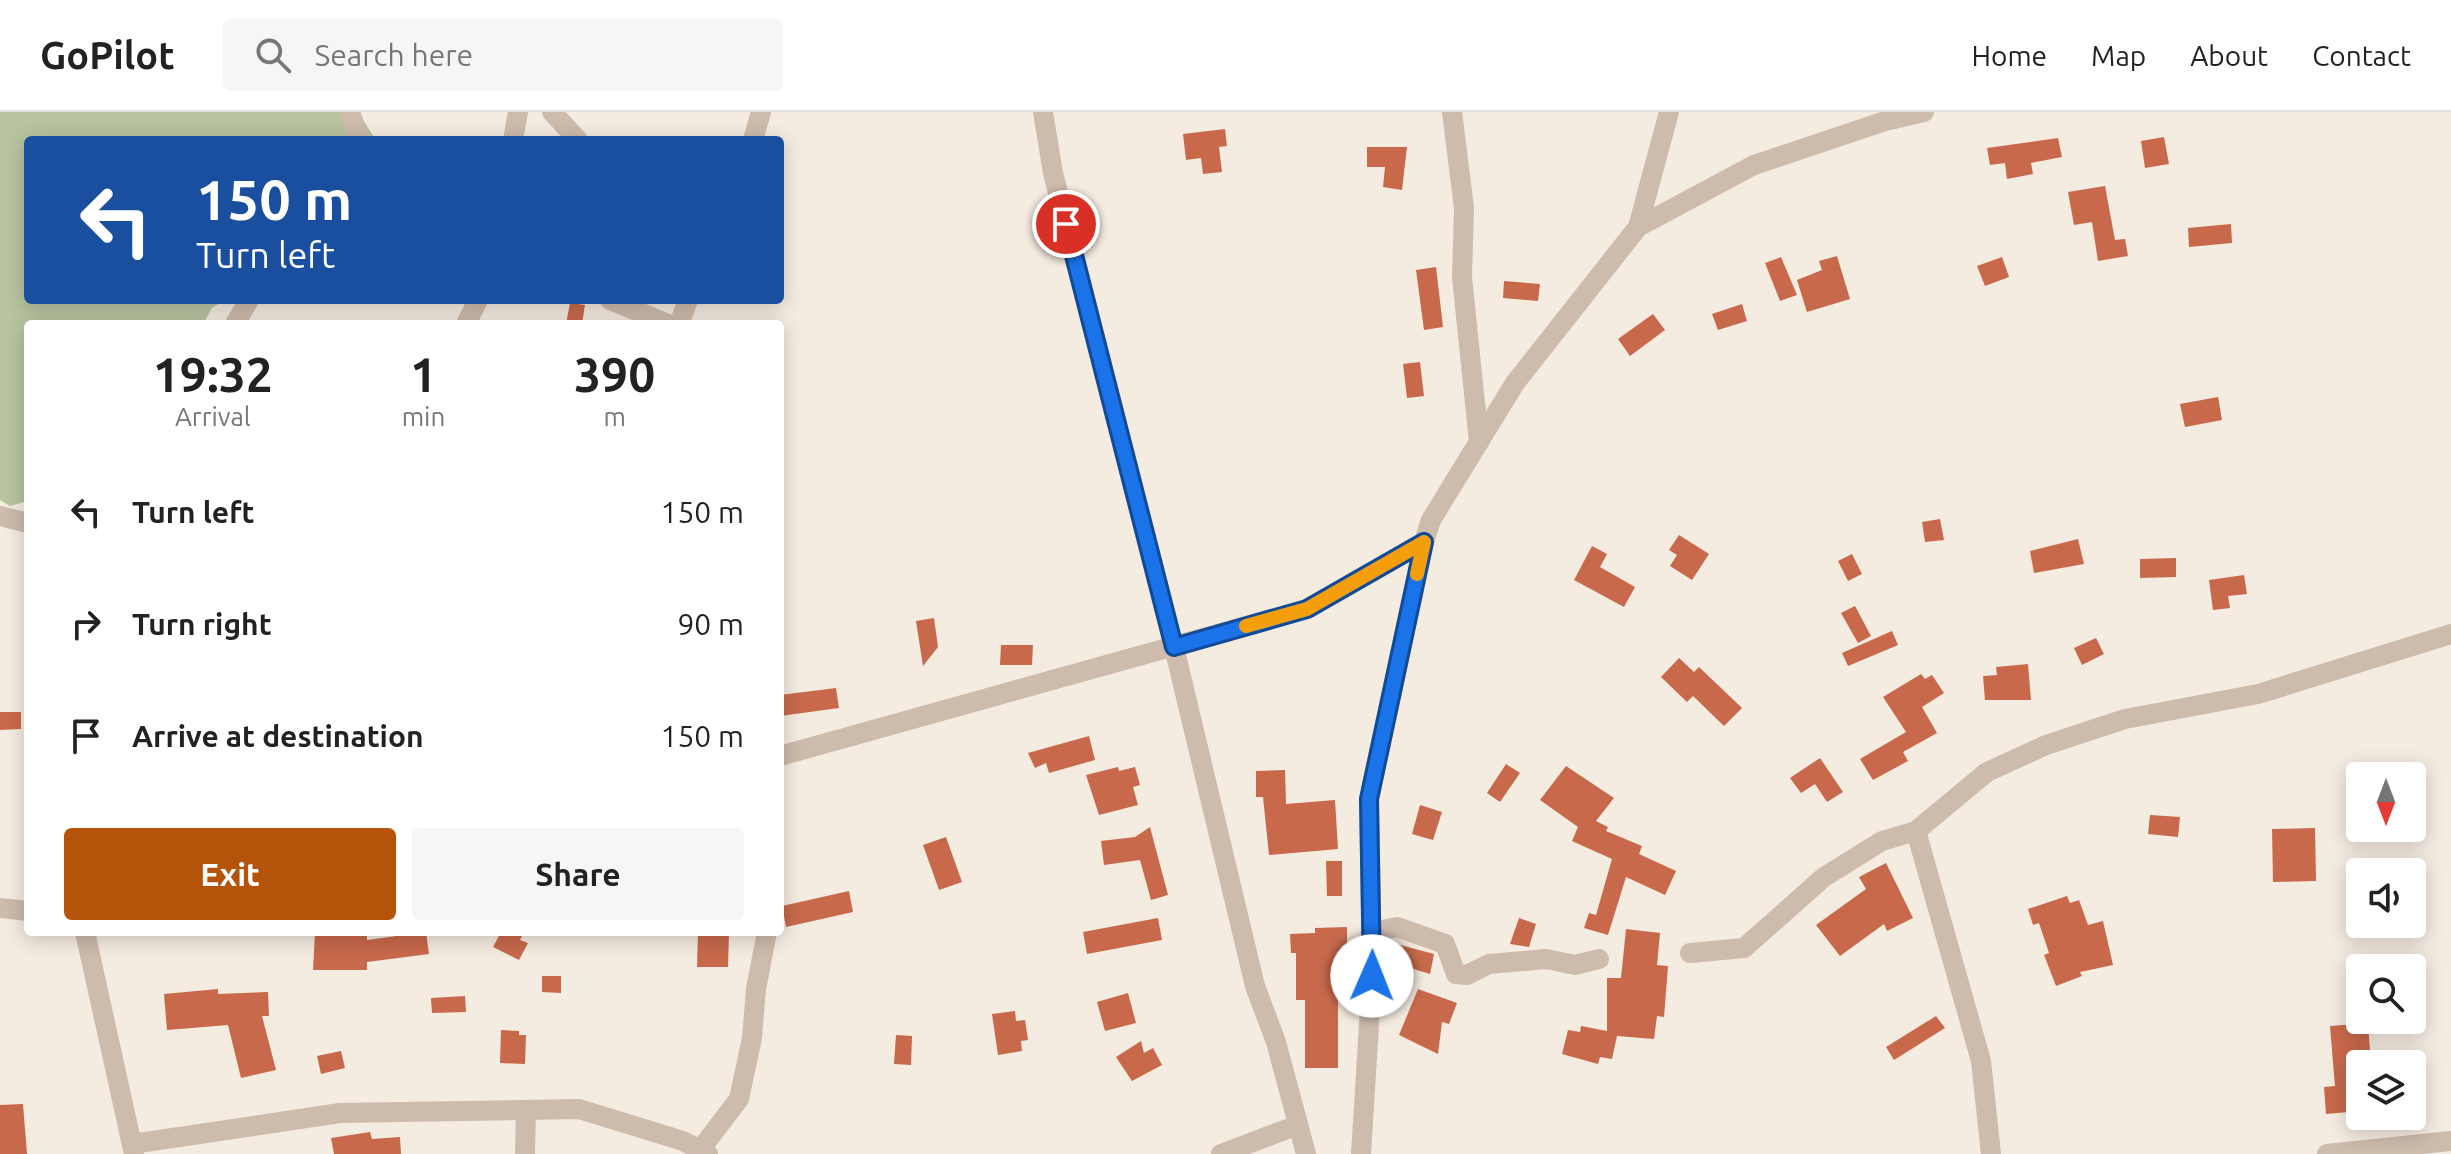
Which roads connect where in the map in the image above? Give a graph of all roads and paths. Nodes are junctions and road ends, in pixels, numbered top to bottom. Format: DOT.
graph roads {
  1 [pos="350,112"];
  2 [pos="518,112"];
  3 [pos="552,112"];
  4 [pos="761,112"];
  5 [pos="1043,112"];
  6 [pos="1452,112"];
  7 [pos="1669,112"];
  8 [pos="1924,112"];
  9 [pos="359,136"];
  10 [pos="514,136"];
  11 [pos="574,136"];
  12 [pos="754,136"];
  13 [pos="1638,227"];
  14 [pos="620,304"];
  15 [pos="658,320"];
  16 [pos="1479,442"];
  17 [pos="0,516"];
  18 [pos="24,522"];
  19 [pos="1424,542"];
  20 [pos="2451,634"];
  21 [pos="1174,647"];
  22 [pos="784,755"];
  23 [pos="1916,831"];
  24 [pos="0,908"];
  25 [pos="24,911"];
  26 [pos="1373,932"];
  27 [pos="86,936"];
  28 [pos="766,936"];
  29 [pos="1690,953"];
  30 [pos="1599,959"];
  31 [pos="526,1110"];
  32 [pos="1298,1125"];
  33 [pos="2451,1141"];
  34 [pos="133,1149"];
  35 [pos="704,1152"];
  36 [pos="2335,1153"];
  37 [pos="525,1154"];
  38 [pos="1221,1154"];
  39 [pos="1306,1154"];
  40 [pos="1361,1154"];
  41 [pos="1991,1154"];
  1 -- 9 [label="street"];
  2 -- 10 [label="street"];
  3 -- 11 [label="street"];
  4 -- 12 [label="street"];
  5 -- 21 [label="street"];
  6 -- 16 [label="street"];
  7 -- 13 [label="street"];
  8 -- 13 [label="street"];
  13 -- 16 [label="street"];
  14 -- 15 [label="street"];
  16 -- 19 [label="street"];
  17 -- 18 [label="street"];
  19 -- 21 [label="street"];
  19 -- 26 [label="street"];
  20 -- 23 [label="street"];
  21 -- 22 [label="street"];
  21 -- 32 [label="street"];
  23 -- 29 [label="street"];
  23 -- 41 [label="street"];
  24 -- 25 [label="street"];
  26 -- 30 [label="street"];
  26 -- 40 [label="street"];
  27 -- 34 [label="street"];
  28 -- 35 [label="street"];
  31 -- 34 [label="street"];
  31 -- 35 [label="street"];
  31 -- 37 [label="street"];
  32 -- 38 [label="street"];
  32 -- 39 [label="street"];
  33 -- 36 [label="street"];
}
